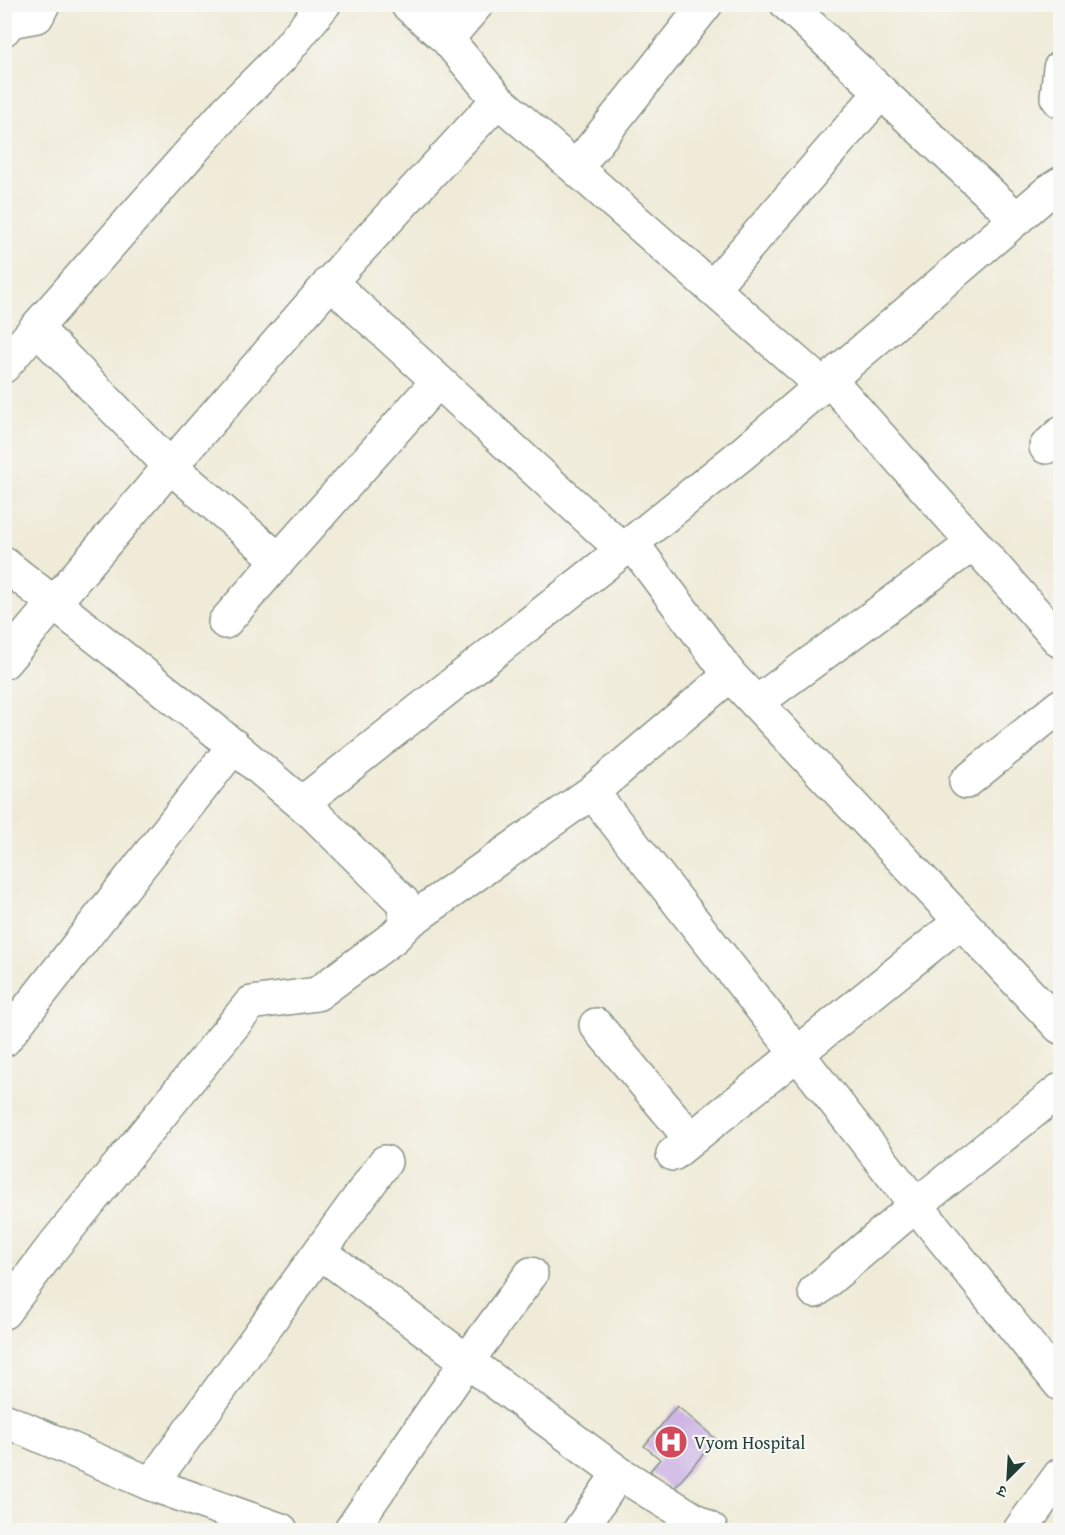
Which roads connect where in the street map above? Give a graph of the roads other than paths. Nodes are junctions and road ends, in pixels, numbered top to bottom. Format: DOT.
graph roads {
  1 [pos="43,4"];
  2 [pos="324,4"];
  3 [pos="407,4"];
  4 [pos="477,4"];
  5 [pos="706,4"];
  6 [pos="787,4"];
  7 [pos="6,22"];
  8 [pos="447,39"];
  9 [pos="1060,68"];
  10 [pos="881,92"];
  11 [pos="498,100"];
  12 [pos="1060,101"];
  13 [pos="576,168"];
  14 [pos="1056,194"];
  15 [pos="1017,219"];
  16 [pos="330,282"];
  17 [pos="712,288"];
  18 [pos="36,328"];
  19 [pos="4,366"];
  20 [pos="437,382"];
  21 [pos="825,382"];
  22 [pos="171,467"];
  23 [pos="974,543"];
  24 [pos="627,546"];
  25 [pos="279,560"];
  26 [pos="4,564"];
  27 [pos="55,602"];
  28 [pos="225,622"];
  29 [pos="1060,641"];
  30 [pos="4,662"];
  31 [pos="730,675"];
  32 [pos="756,703"];
  33 [pos="1060,706"];
  34 [pos="234,746"];
  35 [pos="966,782"];
  36 [pos="592,792"];
  37 [pos="302,803"];
  38 [pos="961,921"];
  39 [pos="407,923"];
  40 [pos="596,1025"];
  41 [pos="1060,1027"];
  42 [pos="4,1040"];
  43 [pos="798,1054"];
  44 [pos="1060,1089"];
  45 [pos="386,1162"];
  46 [pos="916,1205"];
  47 [pos="320,1252"];
  48 [pos="531,1274"];
  49 [pos="815,1291"];
  50 [pos="4,1312"];
  51 [pos="467,1360"];
  52 [pos="1060,1384"];
  53 [pos="4,1420"];
  54 [pos="618,1473"];
  55 [pos="1060,1475"];
  56 [pos="151,1484"];
  57 [pos="281,1530"];
  58 [pos="351,1530"];
  59 [pos="580,1530"];
  60 [pos="711,1530"];
  61 [pos="1020,1530"];
  1 -- 7 [label="street"];
  2 -- 18 [label="street"];
  3 -- 8 [label="street"];
  4 -- 8 [label="street"];
  5 -- 13 [label="street"];
  6 -- 10 [label="street"];
  8 -- 11 [label="street"];
  9 -- 12 [label="street"];
  10 -- 15 [label="street"];
  10 -- 17 [label="street"];
  11 -- 13 [label="street"];
  11 -- 16 [label="street"];
  13 -- 17 [label="street"];
  14 -- 15 [label="street"];
  15 -- 21 [label="street"];
  16 -- 20 [label="street"];
  16 -- 22 [label="street"];
  17 -- 21 [label="street"];
  18 -- 19 [label="street"];
  18 -- 22 [label="street"];
  20 -- 24 [label="street"];
  20 -- 25 [label="street"];
  21 -- 23 [label="street"];
  21 -- 24 [label="street"];
  22 -- 25 [label="street"];
  22 -- 27 [label="street"];
  23 -- 29 [label="street"];
  23 -- 32 [label="street"];
  24 -- 31 [label="street"];
  24 -- 37 [label="street"];
  25 -- 28 [label="street"];
  26 -- 27 [label="street"];
  27 -- 30 [label="street"];
  27 -- 34 [label="street"];
  31 -- 32 [label="street"];
  31 -- 36 [label="street"];
  32 -- 38 [label="street"];
  33 -- 35 [label="street"];
  34 -- 37 [label="street"];
  34 -- 42 [label="street"];
  36 -- 39 [label="street"];
  36 -- 43 [label="street"];
  37 -- 39 [label="street"];
  38 -- 41 [label="street"];
  38 -- 43 [label="street"];
  39 -- 50 [label="street"];
  40 -- 43 [label="street"];
  43 -- 46 [label="street"];
  44 -- 46 [label="street"];
  45 -- 47 [label="street"];
  46 -- 49 [label="street"];
  46 -- 52 [label="street"];
  47 -- 51 [label="street"];
  47 -- 56 [label="street"];
  48 -- 51 [label="street"];
  51 -- 54 [label="street"];
  51 -- 58 [label="street"];
  53 -- 56 [label="street"];
  54 -- 59 [label="street"];
  54 -- 60 [label="street"];
  55 -- 61 [label="street"];
  56 -- 57 [label="street"];
}
